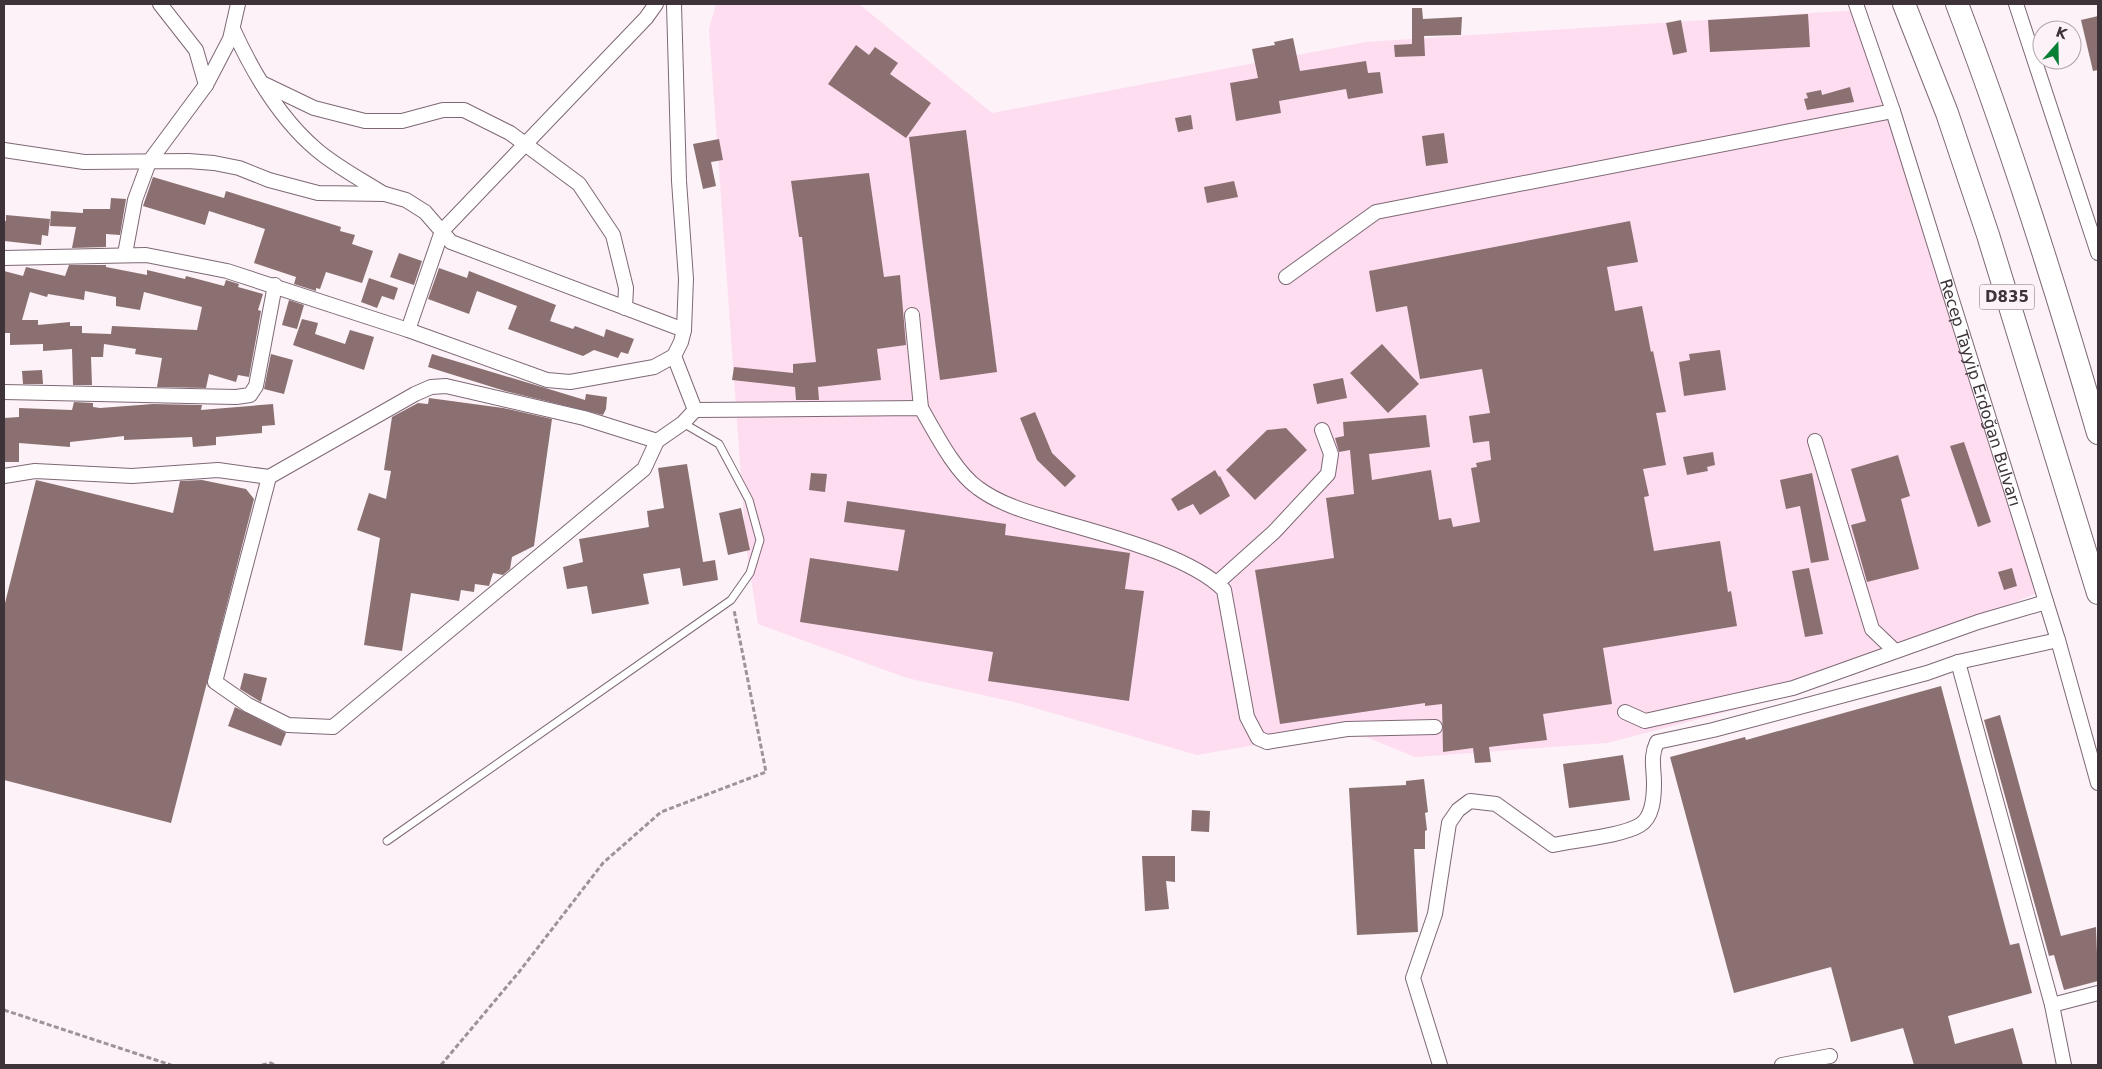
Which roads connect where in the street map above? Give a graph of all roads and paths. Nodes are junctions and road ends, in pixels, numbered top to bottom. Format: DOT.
graph roads {
  1 [pos="160,4"];
  2 [pos="238,4"];
  3 [pos="656,4"];
  4 [pos="674,4"];
  5 [pos="1856,4"];
  6 [pos="1904,4"];
  7 [pos="1957,4"];
  8 [pos="2016,4"];
  9 [pos="232,29"];
  10 [pos="262,83"];
  11 [pos="206,86"];
  12 [pos="1893,111"];
  13 [pos="524,145"];
  14 [pos="4,150"];
  15 [pos="149,162"];
  16 [pos="385,194"];
  17 [pos="442,231"];
  18 [pos="2098,253"];
  19 [pos="125,254"];
  20 [pos="4,258"];
  21 [pos="1286,277"];
  22 [pos="275,284"];
  23 [pos="625,308"];
  24 [pos="912,315"];
  25 [pos="408,330"];
  26 [pos="684,330"];
  27 [pos="674,356"];
  28 [pos="4,392"];
  29 [pos="920,408"];
  30 [pos="695,410"];
  31 [pos="683,423"];
  32 [pos="1322,430"];
  33 [pos="2098,433"];
  34 [pos="1815,441"];
  35 [pos="657,442"];
  36 [pos="4,476"];
  37 [pos="269,477"];
  38 [pos="1217,583"];
  39 [pos="2098,594"];
  40 [pos="732,600"];
  41 [pos="2046,602"];
  42 [pos="2058,640"];
  43 [pos="1896,651"];
  44 [pos="1958,662"];
  45 [pos="1625,712"];
  46 [pos="1435,727"];
  47 [pos="2098,783"];
  48 [pos="387,841"];
  49 [pos="2098,994"];
  50 [pos="2052,1005"];
  51 [pos="4,1010"];
  52 [pos="1830,1056"];
  53 [pos="171,1065"];
  54 [pos="262,1065"];
  55 [pos="275,1065"];
  56 [pos="440,1065"];
  57 [pos="1440,1065"];
  58 [pos="1782,1065"];
  59 [pos="2064,1065"];
  1 -- 11 [label="street"];
  2 -- 9 [label="street"];
  3 -- 13 [label="street"];
  4 -- 26 [label="street"];
  5 -- 12 [label="street, Recep Tayyip Erdoğan Bulvarı"];
  6 -- 39 [label="highway, D835"];
  7 -- 33 [label="highway, D835"];
  8 -- 18 [label="street"];
  9 -- 10 [label="street"];
  9 -- 11 [label="street"];
  10 -- 13 [label="street"];
  10 -- 16 [label="street"];
  11 -- 15 [label="street"];
  12 -- 21 [label="street"];
  12 -- 41 [label="street, Recep Tayyip Erdoğan Bulvarı"];
  13 -- 17 [label="street"];
  13 -- 23 [label="street"];
  14 -- 15 [label="street"];
  15 -- 16 [label="street"];
  15 -- 19 [label="street"];
  16 -- 17 [label="street"];
  17 -- 23 [label="street"];
  17 -- 25 [label="street"];
  19 -- 20 [label="street"];
  19 -- 22 [label="street"];
  22 -- 25 [label="street"];
  22 -- 28 [label="street"];
  23 -- 26 [label="street"];
  24 -- 29 [label="street"];
  25 -- 27 [label="street"];
  26 -- 27 [label="street"];
  27 -- 30 [label="street"];
  29 -- 30 [label="street"];
  29 -- 38 [label="street"];
  30 -- 31 [label="street"];
  31 -- 35 [label="street"];
  31 -- 40 [label="lane"];
  32 -- 38 [label="street"];
  34 -- 43 [label="street"];
  35 -- 37 [label="street"];
  35 -- 37 [label="street"];
  36 -- 37 [label="street"];
  38 -- 46 [label="street"];
  40 -- 48 [label="lane"];
  40 -- 56 [label="path"];
  41 -- 42 [label="street, Recep Tayyip Erdoğan Bulvarı"];
  41 -- 43 [label="street"];
  42 -- 44 [label="street"];
  42 -- 47 [label="street, Recep Tayyip Erdoğan Bulvarı"];
  43 -- 45 [label="street"];
  44 -- 50 [label="street"];
  44 -- 57 [label="street"];
  49 -- 50 [label="street"];
  50 -- 59 [label="street"];
  51 -- 53 [label="path"];
  52 -- 58 [label="street"];
  54 -- 55 [label="path"];
}
